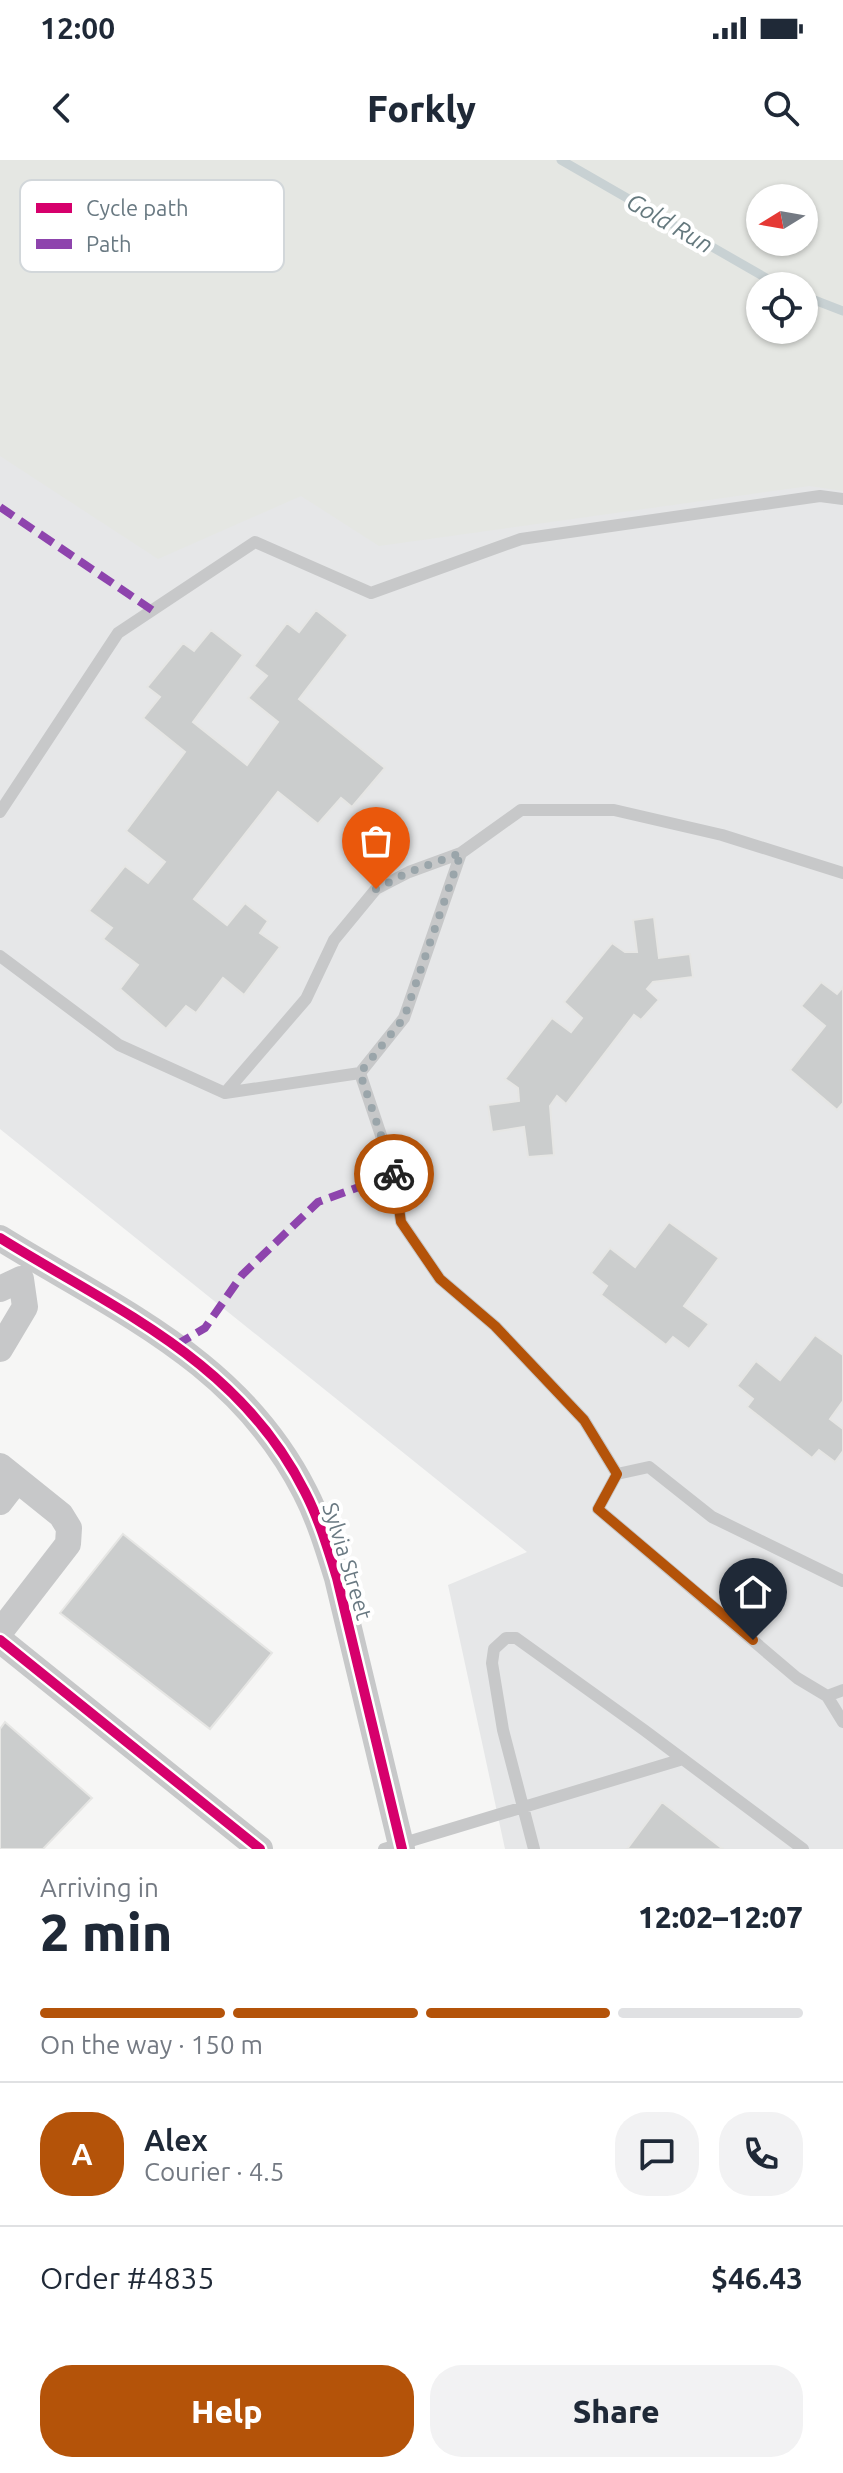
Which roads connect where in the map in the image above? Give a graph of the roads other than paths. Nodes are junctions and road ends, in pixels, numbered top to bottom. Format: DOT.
graph roads {
  1 [pos="843,499"];
  2 [pos="0,812"];
  3 [pos="461,853"];
  4 [pos="843,873"];
  5 [pos="0,956"];
  6 [pos="360,1073"];
  7 [pos="225,1093"];
  8 [pos="0,1238"];
  9 [pos="18,1275"];
  10 [pos="0,1349"];
  11 [pos="9,1473"];
  12 [pos="617,1474"];
  13 [pos="0,1502"];
  14 [pos="843,1581"];
  15 [pos="0,1632"];
  16 [pos="0,1640"];
  17 [pos="843,1690"];
  18 [pos="827,1696"];
  19 [pos="843,1722"];
  20 [pos="683,1759"];
  21 [pos="524,1808"];
  22 [pos="395,1847"];
  23 [pos="260,1849"];
  24 [pos="534,1849"];
  25 [pos="803,1849"];
  1 -- 2 [label="lane"];
  3 -- 4 [label="lane"];
  3 -- 6 [label="lane"];
  3 -- 7 [label="lane"];
  5 -- 7 [label="lane"];
  6 -- 7 [label="lane"];
  6 -- 12 [label="lane"];
  8 -- 9 [label="street, Sylvia Street"];
  9 -- 10 [label="street"];
  9 -- 22 [label="street, Sylvia Street"];
  11 -- 13 [label="street"];
  11 -- 15 [label="street"];
  12 -- 14 [label="lane"];
  12 -- 18 [label="lane"];
  16 -- 23 [label="street"];
  17 -- 18 [label="lane"];
  18 -- 19 [label="lane"];
  20 -- 21 [label="lane"];
  20 -- 21 [label="lane"];
  20 -- 25 [label="lane"];
  21 -- 22 [label="lane"];
  21 -- 24 [label="lane"];
}
